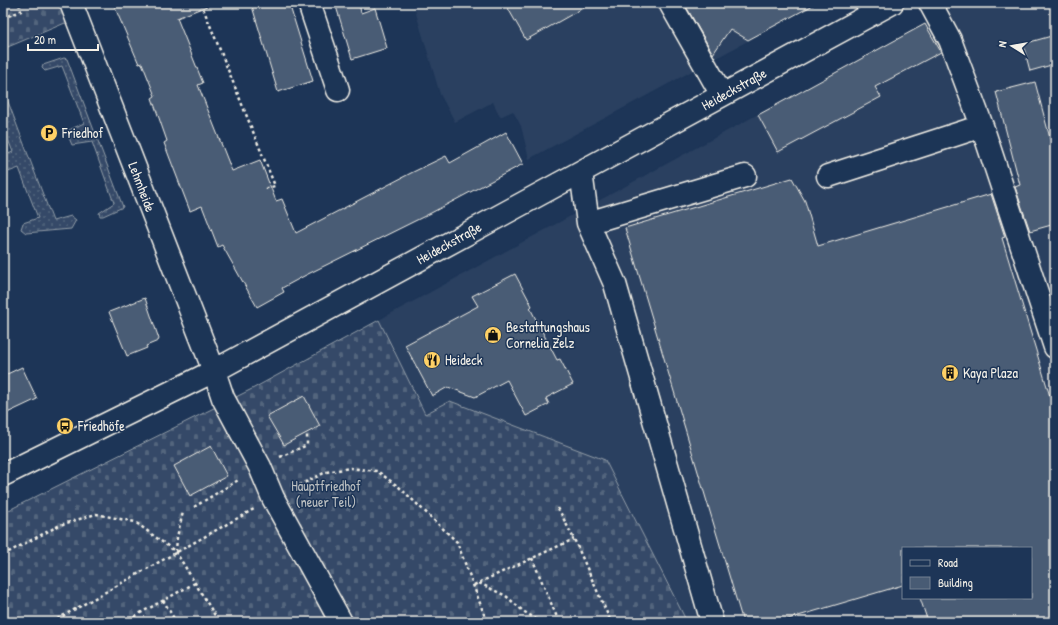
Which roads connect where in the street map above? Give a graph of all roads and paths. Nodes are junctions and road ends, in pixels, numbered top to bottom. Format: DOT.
graph roads {
  1 [pos="18,3"];
  2 [pos="71,3"];
  3 [pos="201,3"];
  4 [pos="309,3"];
  5 [pos="670,3"];
  6 [pos="892,3"];
  7 [pos="930,3"];
  8 [pos="3,18"];
  9 [pos="338,90"];
  10 [pos="722,95"];
  11 [pos="982,126"];
  12 [pos="581,172"];
  13 [pos="745,176"];
  14 [pos="828,176"];
  15 [pos="263,189"];
  16 [pos="588,223"];
  17 [pos="1055,347"];
  18 [pos="214,371"];
  19 [pos="307,433"];
  20 [pos="260,467"];
  21 [pos="3,475"];
  22 [pos="273,498"];
  23 [pos="194,506"];
  24 [pos="558,508"];
  25 [pos="183,512"];
  26 [pos="574,539"];
  27 [pos="176,552"];
  28 [pos="3,555"];
  29 [pos="532,558"];
  30 [pos="195,583"];
  31 [pos="478,583"];
  32 [pos="474,585"];
  33 [pos="164,600"];
  34 [pos="3,614"];
  35 [pos="134,616"];
  36 [pos="7,622"];
  37 [pos="52,622"];
  38 [pos="124,622"];
  39 [pos="137,622"];
  40 [pos="176,622"];
  41 [pos="219,622"];
  42 [pos="341,622"];
  43 [pos="487,622"];
  44 [pos="541,622"];
  45 [pos="559,622"];
  46 [pos="611,622"];
  47 [pos="712,622"];
  1 -- 8 [label="path"];
  2 -- 18 [label="street, Lehmheide"];
  3 -- 15 [label="path"];
  4 -- 9 [label="street"];
  5 -- 10 [label="street"];
  6 -- 10 [label="street, Heideckstraße"];
  7 -- 11 [label="street"];
  10 -- 12 [label="street, Heideckstraße"];
  11 -- 14 [label="street"];
  11 -- 17 [label="street"];
  12 -- 16 [label="street"];
  12 -- 18 [label="street, Heideckstraße"];
  13 -- 16 [label="street"];
  16 -- 47 [label="street"];
  18 -- 20 [label="street, Lehmheide"];
  18 -- 21 [label="street, Heideckstraße"];
  19 -- 20 [label="path"];
  20 -- 22 [label="street, Lehmheide"];
  20 -- 23 [label="path"];
  22 -- 27 [label="path"];
  22 -- 32 [label="path"];
  22 -- 42 [label="street, Lehmheide"];
  24 -- 26 [label="path"];
  25 -- 27 [label="path"];
  26 -- 29 [label="path"];
  26 -- 46 [label="path"];
  27 -- 28 [label="path"];
  27 -- 30 [label="path"];
  27 -- 37 [label="path"];
  29 -- 31 [label="path"];
  29 -- 45 [label="path"];
  30 -- 33 [label="path"];
  30 -- 41 [label="path"];
  31 -- 32 [label="path"];
  31 -- 44 [label="path"];
  32 -- 43 [label="path"];
  33 -- 35 [label="path"];
  33 -- 40 [label="path"];
  34 -- 36 [label="path"];
  35 -- 38 [label="path"];
  35 -- 39 [label="path"];
}
